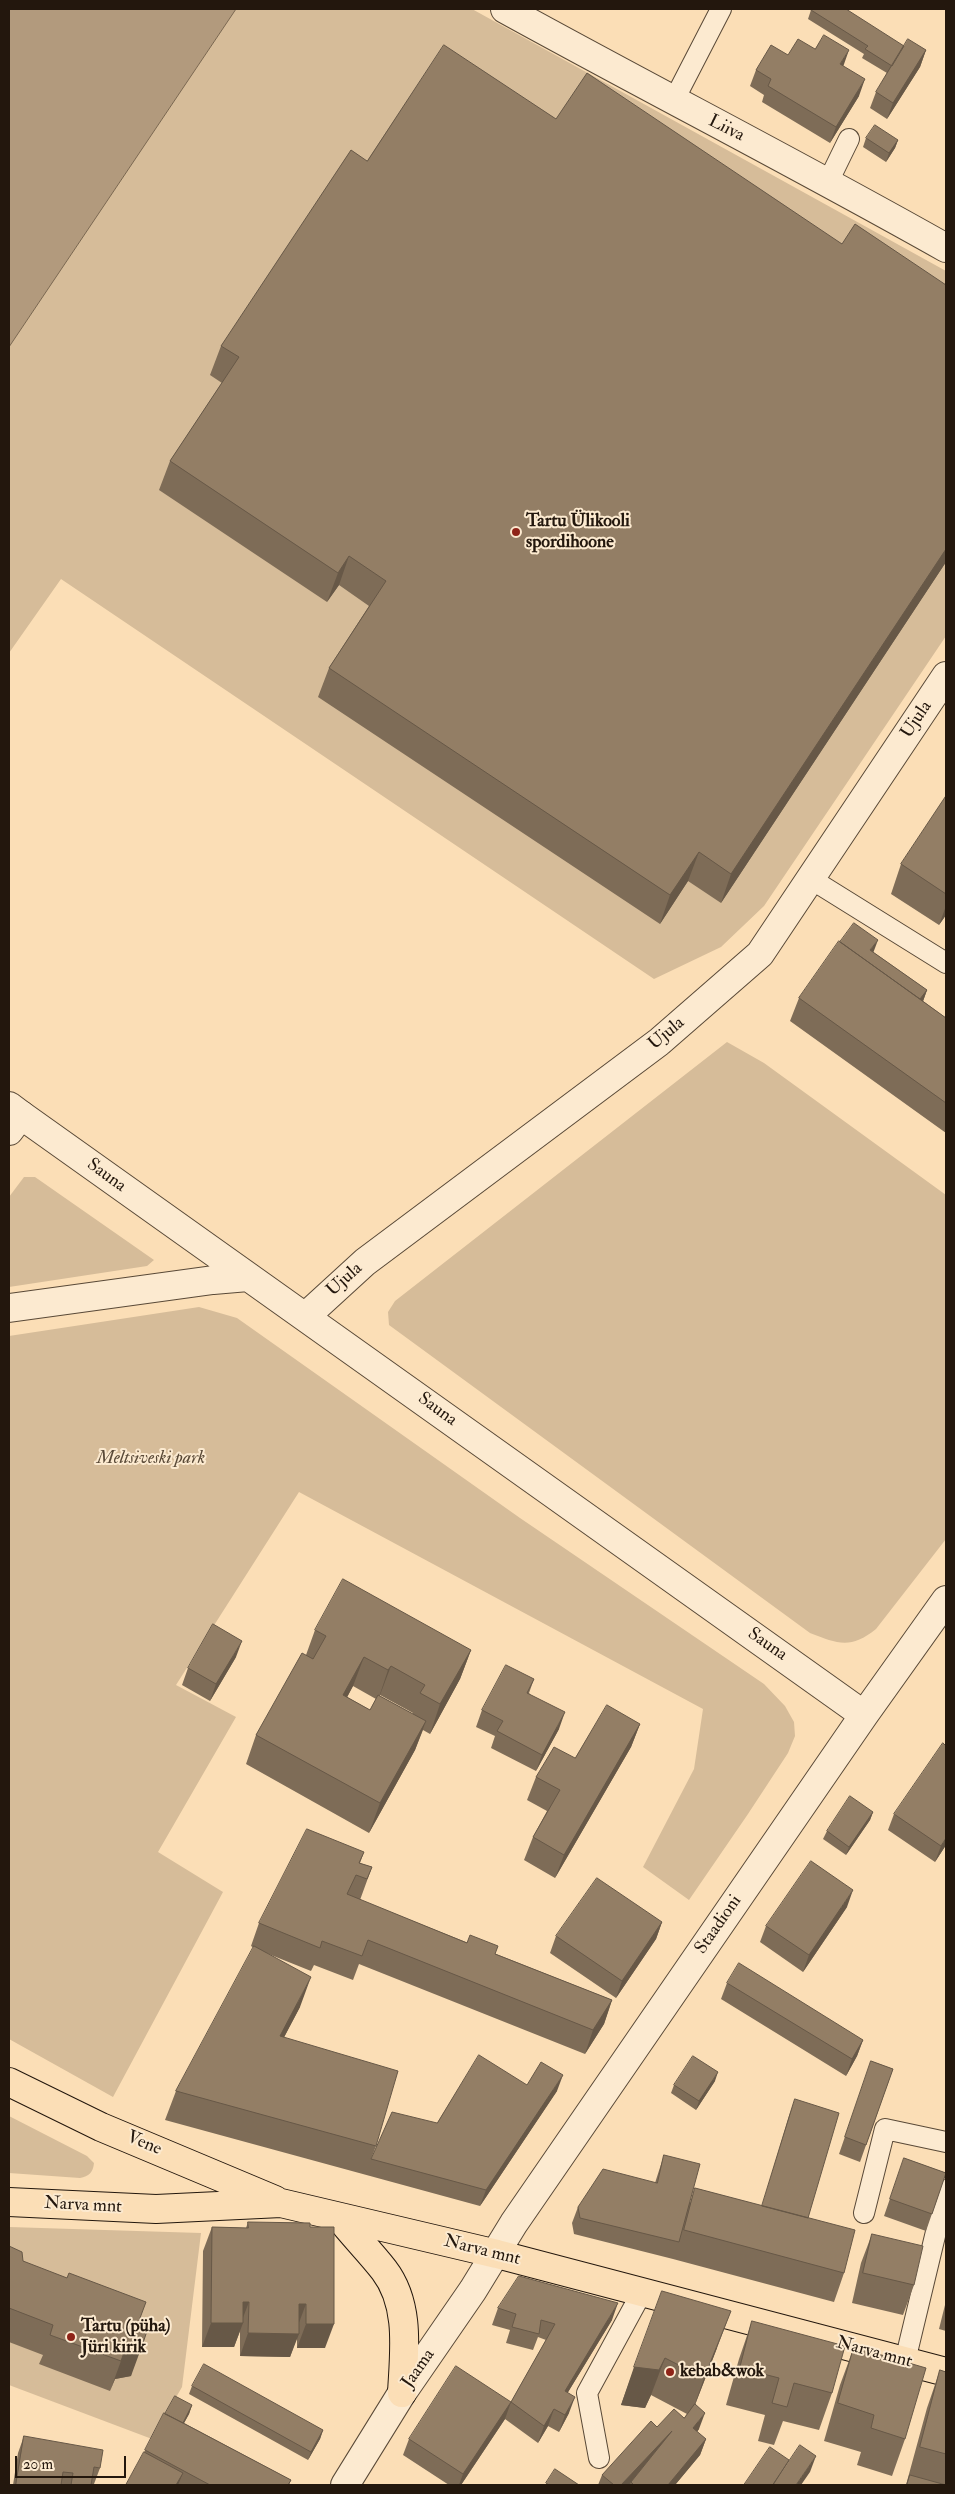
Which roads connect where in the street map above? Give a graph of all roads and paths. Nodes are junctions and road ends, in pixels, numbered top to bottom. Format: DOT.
graph roads {
  1 [pos="505,9"];
  2 [pos="721,9"];
  3 [pos="673,102"];
  4 [pos="849,139"];
  5 [pos="828,182"];
  6 [pos="946,248"];
  7 [pos="946,676"];
  8 [pos="811,879"];
  9 [pos="946,963"];
  10 [pos="13,1117"];
  11 [pos="248,1277"];
  12 [pos="9,1308"];
  13 [pos="306,1316"];
  14 [pos="946,1600"];
  15 [pos="864,1715"];
  16 [pos="9,2082"];
  17 [pos="946,2142"];
  18 [pos="946,2190"];
  19 [pos="9,2202"];
  20 [pos="281,2203"];
  21 [pos="864,2213"];
  22 [pos="339,2217"];
  23 [pos="497,2254"];
  24 [pos="642,2292"];
  25 [pos="905,2361"];
  26 [pos="946,2372"];
  27 [pos="402,2393"];
  28 [pos="599,2458"];
  29 [pos="344,2485"];
  1 -- 3 [label="street, Liiva"];
  2 -- 3 [label="lane"];
  3 -- 5 [label="street, Liiva"];
  4 -- 5 [label="lane"];
  5 -- 6 [label="street, Liiva"];
  7 -- 8 [label="street, Ujula"];
  8 -- 9 [label="lane"];
  8 -- 13 [label="street, Ujula"];
  10 -- 11 [label="street, Sauna"];
  11 -- 12 [label="street"];
  11 -- 13 [label="street, Sauna"];
  13 -- 15 [label="street, Sauna"];
  14 -- 15 [label="street, Staadioni"];
  15 -- 23 [label="street, Staadioni"];
  16 -- 20 [label="highway, Vene"];
  17 -- 21 [label="lane"];
  18 -- 25 [label="lane"];
  19 -- 20 [label="highway, Narva mnt"];
  20 -- 22 [label="highway, Narva mnt"];
  22 -- 23 [label="highway, Narva mnt"];
  22 -- 27 [label="highway"];
  23 -- 24 [label="highway, Narva mnt"];
  23 -- 27 [label="street, Jaama"];
  24 -- 25 [label="highway, Narva mnt"];
  24 -- 28 [label="lane"];
  25 -- 26 [label="highway, Narva mnt"];
  27 -- 29 [label="street, Jaama"];
}
